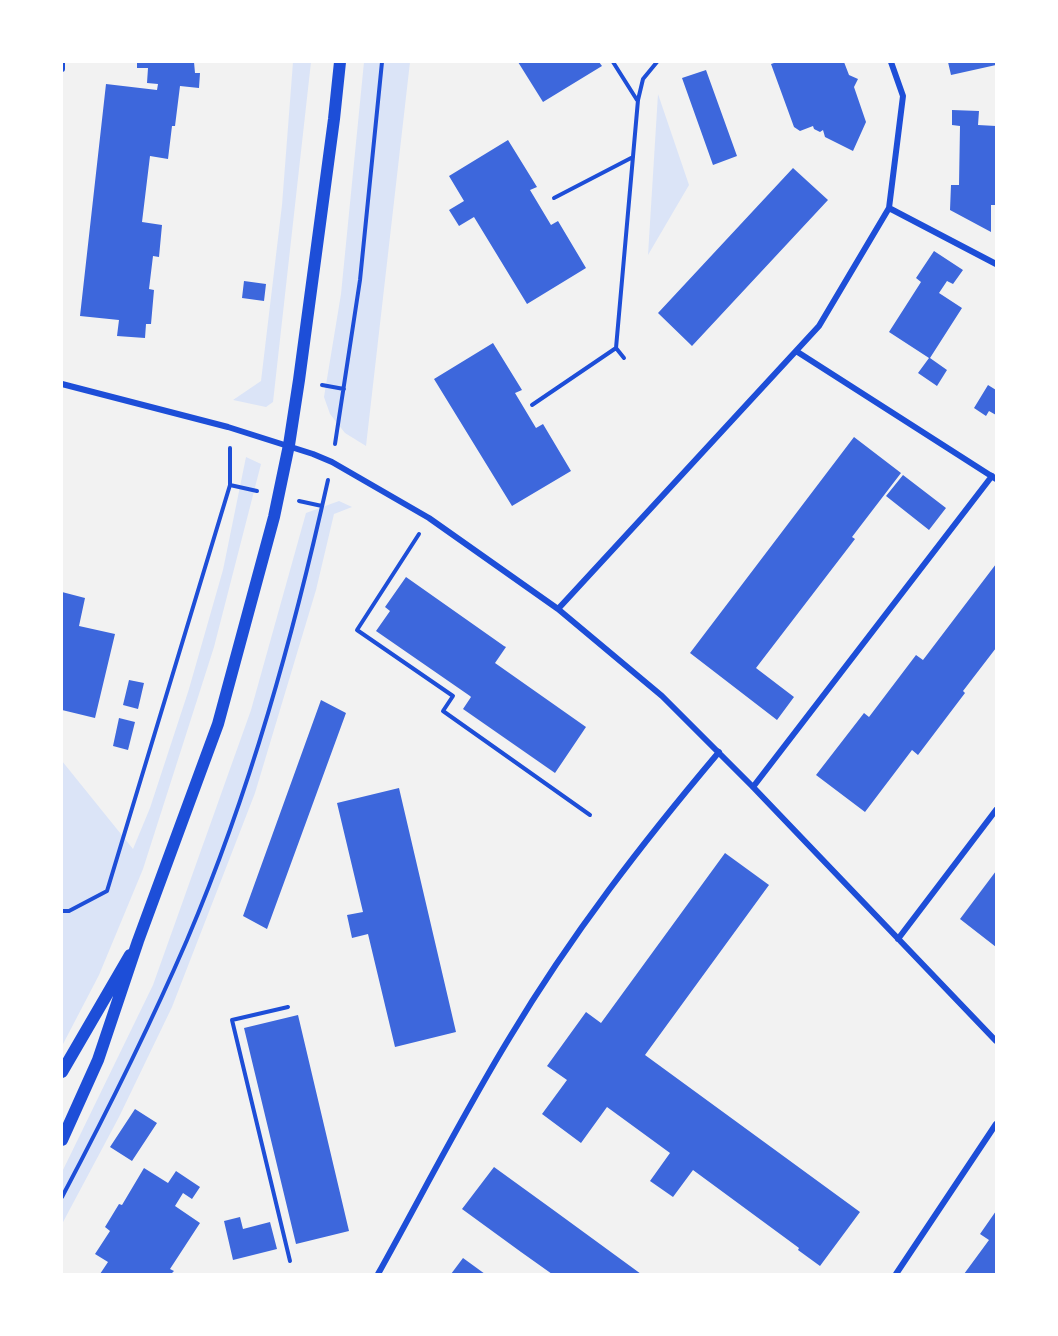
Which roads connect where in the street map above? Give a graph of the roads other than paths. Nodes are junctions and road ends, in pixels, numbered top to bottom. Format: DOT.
graph roads {
  1 [pos="62,62"];
  2 [pos="340,62"];
  3 [pos="891,62"];
  4 [pos="62,69"];
  5 [pos="889,208"];
  6 [pos="996,264"];
  7 [pos="796,351"];
  8 [pos="62,384"];
  9 [pos="289,445"];
  10 [pos="994,478"];
  11 [pos="558,609"];
  12 [pos="719,752"];
  13 [pos="753,787"];
  14 [pos="996,810"];
  15 [pos="898,939"];
  16 [pos="138,941"];
  17 [pos="996,1041"];
  18 [pos="62,1072"];
  19 [pos="996,1124"];
  20 [pos="62,1140"];
  21 [pos="378,1275"];
  22 [pos="896,1275"];
  1 -- 4 [label="street"];
  2 -- 9 [label="main road"];
  3 -- 5 [label="street"];
  5 -- 6 [label="street"];
  5 -- 7 [label="street"];
  7 -- 10 [label="street"];
  7 -- 11 [label="street"];
  8 -- 9 [label="street"];
  9 -- 11 [label="street"];
  9 -- 16 [label="main road"];
  10 -- 13 [label="street"];
  11 -- 12 [label="street"];
  12 -- 13 [label="street"];
  12 -- 21 [label="street"];
  13 -- 15 [label="street"];
  14 -- 15 [label="street"];
  15 -- 17 [label="street"];
  16 -- 18 [label="main road"];
  16 -- 20 [label="main road"];
  19 -- 22 [label="street"];
}
